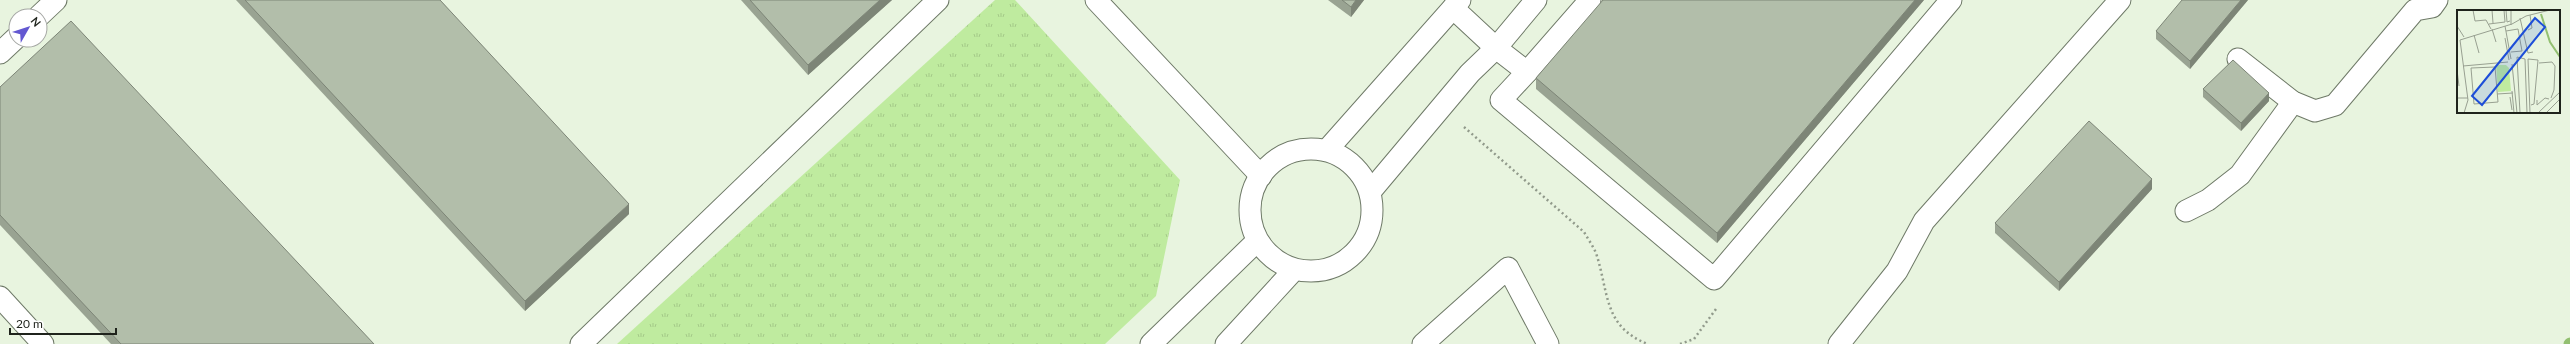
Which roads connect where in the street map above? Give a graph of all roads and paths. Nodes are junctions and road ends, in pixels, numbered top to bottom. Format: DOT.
graph roads {
  1 [pos="56,0"];
  2 [pos="938,0"];
  3 [pos="1096,0"];
  4 [pos="1536,0"];
  5 [pos="1590,0"];
  6 [pos="1951,0"];
  7 [pos="2120,0"];
  8 [pos="2430,2"];
  9 [pos="1456,4"];
  10 [pos="48,8"];
  11 [pos="8,46"];
  12 [pos="1496,48"];
  13 [pos="0,53"];
  14 [pos="2238,59"];
  15 [pos="1527,72"];
  16 [pos="2293,102"];
  17 [pos="1458,121"];
  18 [pos="1327,150"];
  19 [pos="1261,176"];
  20 [pos="1370,192"];
  21 [pos="2186,211"];
  22 [pos="1257,241"];
  23 [pos="1294,270"];
  24 [pos="1714,279"];
  25 [pos="0,297"];
  26 [pos="43,344"];
  27 [pos="581,344"];
  28 [pos="1151,344"];
  29 [pos="1226,344"];
  30 [pos="1423,344"];
  31 [pos="1548,344"];
  32 [pos="1648,344"];
  33 [pos="1680,344"];
  34 [pos="1839,344"];
  1 -- 10 [label="lane"];
  2 -- 27 [label="lane"];
  3 -- 19 [label="lane"];
  4 -- 12 [label="lane"];
  5 -- 15 [label="lane"];
  6 -- 24 [label="lane"];
  7 -- 34 [label="lane"];
  8 -- 16 [label="lane"];
  9 -- 12 [label="lane"];
  9 -- 18 [label="lane"];
  11 -- 13 [label="lane"];
  12 -- 15 [label="lane"];
  12 -- 20 [label="lane"];
  14 -- 16 [label="lane"];
  15 -- 24 [label="lane"];
  16 -- 21 [label="lane"];
  17 -- 32 [label="path"];
  18 -- 19 [label="lane"];
  18 -- 20 [label="lane"];
  19 -- 22 [label="lane"];
  20 -- 23 [label="lane"];
  22 -- 23 [label="lane"];
  22 -- 28 [label="lane"];
  23 -- 29 [label="lane"];
  24 -- 33 [label="path"];
  25 -- 26 [label="lane"];
  30 -- 31 [label="lane"];
}
